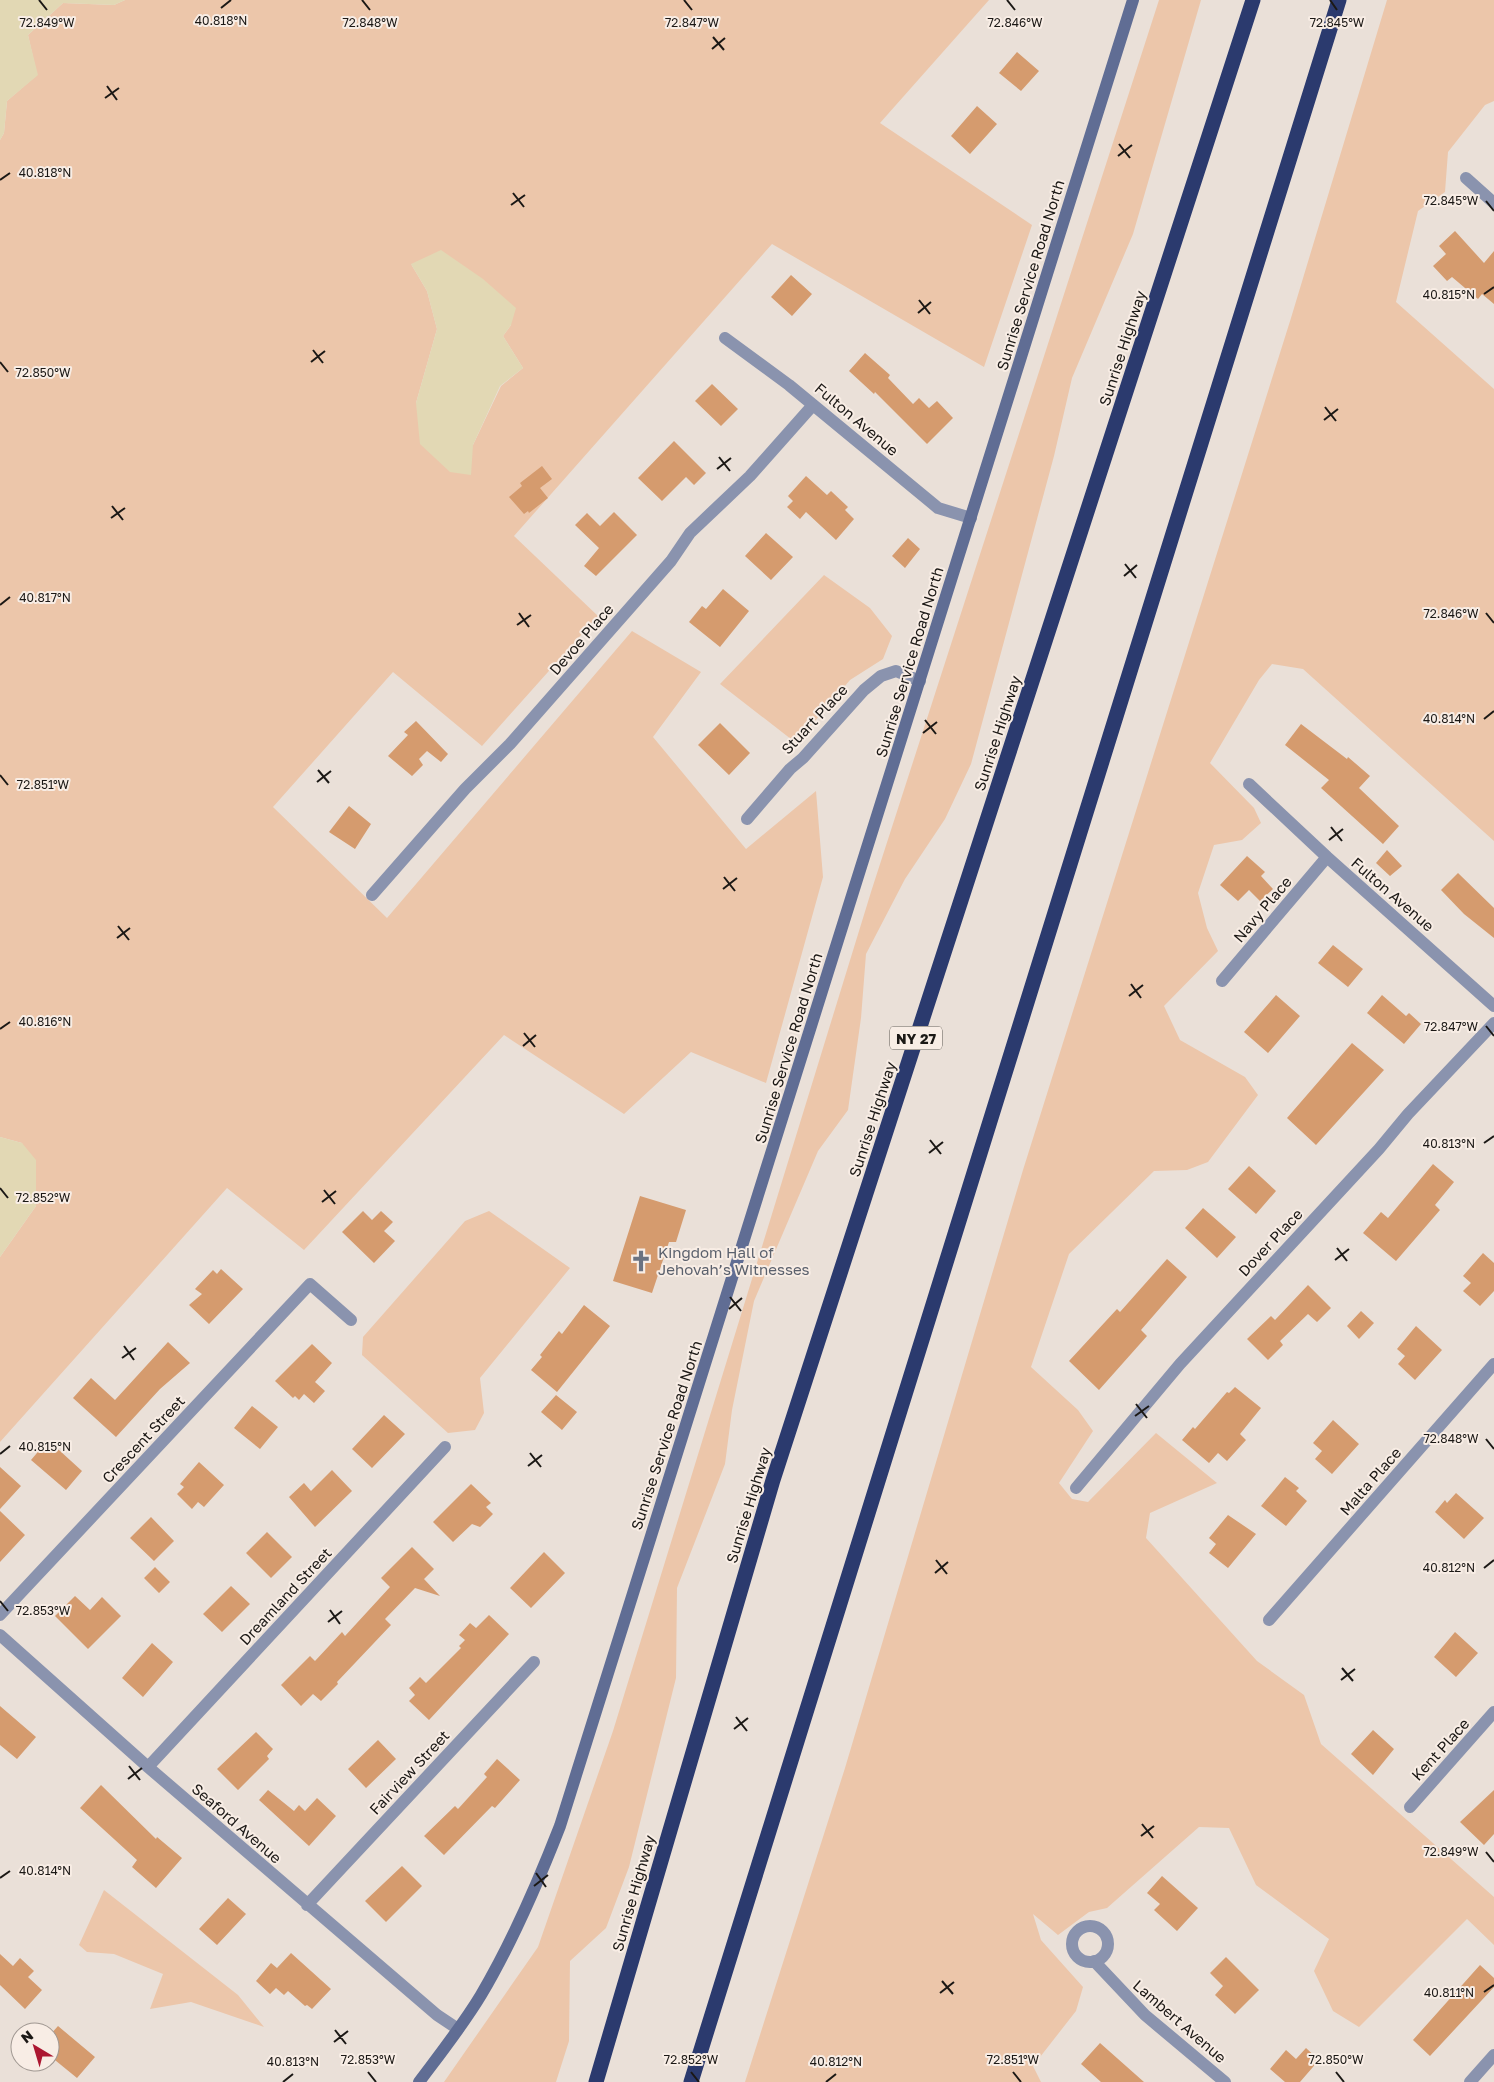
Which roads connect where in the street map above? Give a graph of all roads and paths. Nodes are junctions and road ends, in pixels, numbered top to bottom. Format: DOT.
graph roads {
  1 [pos="1133,0"];
  2 [pos="1253,0"];
  3 [pos="1339,0"];
  4 [pos="1466,178"];
  5 [pos="1494,203"];
  6 [pos="725,338"];
  7 [pos="813,405"];
  8 [pos="971,518"];
  9 [pos="920,681"];
  10 [pos="1249,784"];
  11 [pos="747,820"];
  12 [pos="1326,857"];
  13 [pos="372,895"];
  14 [pos="1222,981"];
  15 [pos="1494,1006"];
  16 [pos="1494,1023"];
  17 [pos="351,1320"];
  18 [pos="1494,1364"];
  19 [pos="445,1447"];
  20 [pos="1076,1488"];
  21 [pos="0,1615"];
  22 [pos="1270,1620"];
  23 [pos="0,1634"];
  24 [pos="534,1662"];
  25 [pos="1494,1712"];
  26 [pos="148,1767"];
  27 [pos="1410,1807"];
  28 [pos="307,1905"];
  29 [pos="1094,1961"];
  30 [pos="458,2029"];
  31 [pos="1494,2055"];
  32 [pos="419,2082"];
  33 [pos="596,2082"];
  34 [pos="692,2082"];
  35 [pos="1226,2082"];
  36 [pos="1470,2082"];
  1 -- 8 [label="street, Sunrise Service Road North"];
  2 -- 33 [label="highway, Sunrise Highway / NY 27"];
  3 -- 34 [label="highway"];
  4 -- 5 [label="street"];
  6 -- 7 [label="street, Fulton Avenue"];
  7 -- 8 [label="street, Fulton Avenue"];
  7 -- 13 [label="street, Devoe Place"];
  8 -- 9 [label="street, Sunrise Service Road North"];
  9 -- 11 [label="street, Stuart Place"];
  9 -- 30 [label="street, Sunrise Service Road North"];
  10 -- 12 [label="street, Fulton Avenue"];
  12 -- 14 [label="street, Navy Place"];
  12 -- 15 [label="street, Fulton Avenue"];
  16 -- 20 [label="street, Dover Place"];
  17 -- 21 [label="street, Crescent Street"];
  18 -- 22 [label="street, Malta Place"];
  19 -- 26 [label="street, Dreamland Street"];
  23 -- 26 [label="street, Seaford Avenue"];
  24 -- 28 [label="street, Fairview Street"];
  25 -- 27 [label="street, Kent Place"];
  26 -- 28 [label="street, Seaford Avenue"];
  28 -- 30 [label="street, Seaford Avenue"];
  29 -- 35 [label="street, Lambert Avenue"];
  30 -- 32 [label="street, Sunrise Service Road North"];
  31 -- 36 [label="street"];
}
